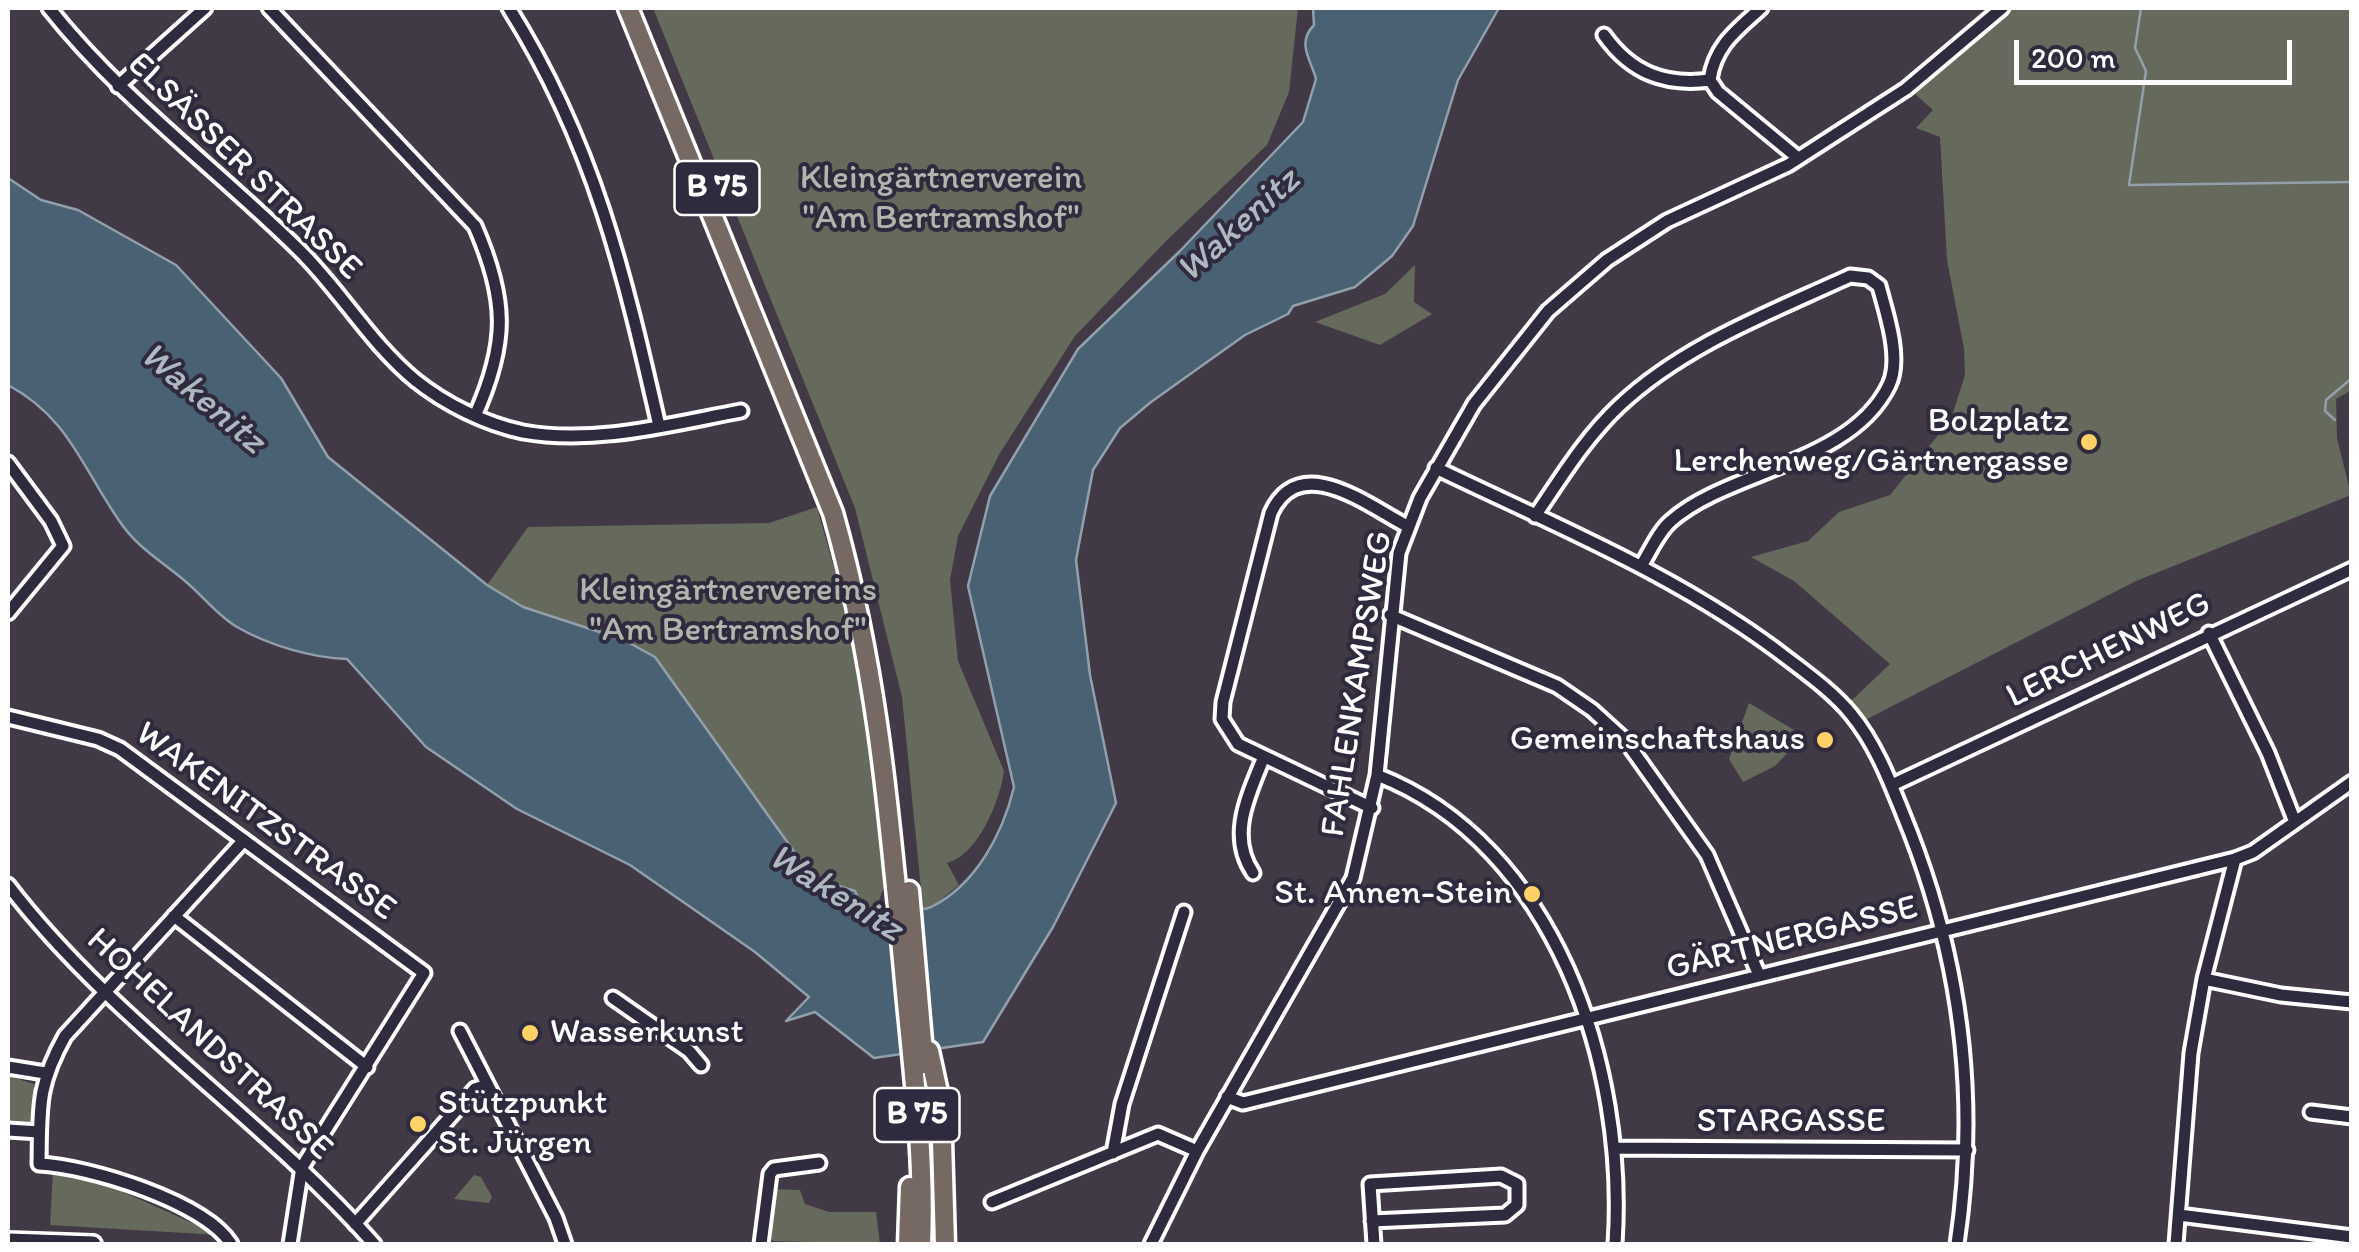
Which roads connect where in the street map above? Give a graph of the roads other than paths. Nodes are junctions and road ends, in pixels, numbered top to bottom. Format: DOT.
graph roads {
  1 [pos="49,8"];
  2 [pos="205,8"];
  3 [pos="268,8"];
  4 [pos="509,8"];
  5 [pos="628,8"];
  6 [pos="640,8"];
  7 [pos="1762,8"];
  8 [pos="2002,8"];
  9 [pos="1604,36"];
  10 [pos="1710,80"];
  11 [pos="118,86"];
  12 [pos="1798,158"];
  13 [pos="741,411"];
  14 [pos="476,416"];
  15 [pos="659,426"];
  16 [pos="8,463"];
  17 [pos="1436,468"];
  18 [pos="1536,516"];
  19 [pos="1407,526"];
  20 [pos="1641,566"];
  21 [pos="2352,569"];
  22 [pos="8,613"];
  23 [pos="1390,615"];
  24 [pos="2209,633"];
  25 [pos="8,717"];
  26 [pos="1263,759"];
  27 [pos="1376,775"];
  28 [pos="2352,782"];
  29 [pos="1892,785"];
  30 [pos="1372,808"];
  31 [pos="2295,822"];
  32 [pos="897,833"];
  33 [pos="244,840"];
  34 [pos="2235,859"];
  35 [pos="1253,874"];
  36 [pos="8,886"];
  37 [pos="1184,912"];
  38 [pos="174,916"];
  39 [pos="1943,929"];
  40 [pos="1759,975"];
  41 [pos="2204,979"];
  42 [pos="105,989"];
  43 [pos="613,998"];
  44 [pos="2352,1002"];
  45 [pos="914,1011"];
  46 [pos="1586,1019"];
  47 [pos="460,1031"];
  48 [pos="367,1066"];
  49 [pos="701,1066"];
  50 [pos="8,1067"];
  51 [pos="45,1073"];
  52 [pos="484,1086"];
  53 [pos="1228,1097"];
  54 [pos="2312,1112"];
  55 [pos="2352,1117"];
  56 [pos="8,1130"];
  57 [pos="40,1132"];
  58 [pos="1614,1148"];
  59 [pos="1967,1150"];
  60 [pos="1197,1152"];
  61 [pos="1112,1153"];
  62 [pos="819,1163"];
  63 [pos="302,1167"];
  64 [pos="992,1202"];
  65 [pos="2179,1215"];
  66 [pos="1372,1221"];
  67 [pos="355,1224"];
  68 [pos="2352,1236"];
  69 [pos="8,1240"];
  70 [pos="85,1244"];
  71 [pos="93,1244"];
  72 [pos="231,1244"];
  73 [pos="290,1244"];
  74 [pos="374,1244"];
  75 [pos="565,1244"];
  76 [pos="761,1244"];
  77 [pos="908,1244"];
  78 [pos="921,1244"];
  79 [pos="931,1244"];
  80 [pos="945,1244"];
  81 [pos="1151,1244"];
  82 [pos="1374,1244"];
  83 [pos="1615,1244"];
  84 [pos="1957,1244"];
  85 [pos="2176,1244"];
  1 -- 11 [label="street, ELSÄSSER STRASSE"];
  2 -- 11 [label="street"];
  3 -- 14 [label="street"];
  4 -- 15 [label="street"];
  5 -- 32 [label="main road, B 75"];
  6 -- 32 [label="main road, B 75"];
  7 -- 10 [label="street"];
  8 -- 12 [label="street, FAHLENKAMPSWEG"];
  9 -- 10 [label="street"];
  10 -- 12 [label="street"];
  11 -- 14 [label="street, ELSÄSSER STRASSE"];
  12 -- 17 [label="street, FAHLENKAMPSWEG"];
  13 -- 15 [label="street, ELSÄSSER STRASSE"];
  14 -- 15 [label="street, ELSÄSSER STRASSE"];
  16 -- 22 [label="street"];
  17 -- 18 [label="street"];
  17 -- 19 [label="street, FAHLENKAMPSWEG"];
  18 -- 20 [label="street"];
  18 -- 20 [label="street"];
  19 -- 23 [label="street, FAHLENKAMPSWEG"];
  19 -- 26 [label="street"];
  20 -- 29 [label="street"];
  21 -- 24 [label="street, LERCHENWEG"];
  23 -- 27 [label="street, FAHLENKAMPSWEG"];
  23 -- 40 [label="street"];
  24 -- 29 [label="street, LERCHENWEG"];
  24 -- 31 [label="street"];
  25 -- 33 [label="street, WAKENITZSTRASSE"];
  26 -- 30 [label="street"];
  26 -- 35 [label="street"];
  27 -- 30 [label="street, FAHLENKAMPSWEG"];
  27 -- 46 [label="street"];
  28 -- 31 [label="street, GÄRTNERGASSE"];
  29 -- 39 [label="street"];
  30 -- 53 [label="street, FAHLENKAMPSWEG"];
  31 -- 34 [label="street, GÄRTNERGASSE"];
  32 -- 45 [label="main road, B 75"];
  33 -- 38 [label="street"];
  33 -- 48 [label="street, WAKENITZSTRASSE"];
  34 -- 39 [label="street, GÄRTNERGASSE"];
  34 -- 41 [label="street"];
  36 -- 42 [label="street, HOHELANDSTRASSE"];
  37 -- 61 [label="street"];
  38 -- 42 [label="street"];
  38 -- 48 [label="street"];
  39 -- 40 [label="street, GÄRTNERGASSE"];
  39 -- 59 [label="street"];
  40 -- 46 [label="street, GÄRTNERGASSE"];
  41 -- 44 [label="street"];
  41 -- 65 [label="street"];
  42 -- 51 [label="street"];
  42 -- 63 [label="street, HOHELANDSTRASSE"];
  43 -- 49 [label="street"];
  45 -- 77 [label="main road"];
  45 -- 78 [label="main road, B 75"];
  45 -- 79 [label="main road, B 75"];
  45 -- 80 [label="main road"];
  46 -- 53 [label="street, GÄRTNERGASSE"];
  46 -- 58 [label="street"];
  47 -- 52 [label="street"];
  48 -- 63 [label="street"];
  50 -- 51 [label="street"];
  51 -- 57 [label="street"];
  52 -- 67 [label="street"];
  52 -- 75 [label="street"];
  53 -- 60 [label="street, FAHLENKAMPSWEG"];
  54 -- 55 [label="street"];
  56 -- 57 [label="street"];
  57 -- 72 [label="street"];
  58 -- 59 [label="street, STARGASSE"];
  58 -- 83 [label="street"];
  59 -- 84 [label="street"];
  60 -- 61 [label="street"];
  60 -- 81 [label="street, FAHLENKAMPSWEG"];
  61 -- 64 [label="street"];
  62 -- 76 [label="street"];
  63 -- 67 [label="street, HOHELANDSTRASSE"];
  63 -- 73 [label="street"];
  65 -- 68 [label="street"];
  65 -- 85 [label="street"];
  66 -- 66 [label="street"];
  66 -- 82 [label="street"];
  67 -- 74 [label="street, HOHELANDSTRASSE"];
  69 -- 70 [label="main road"];
  70 -- 71 [label="main road"];
}
